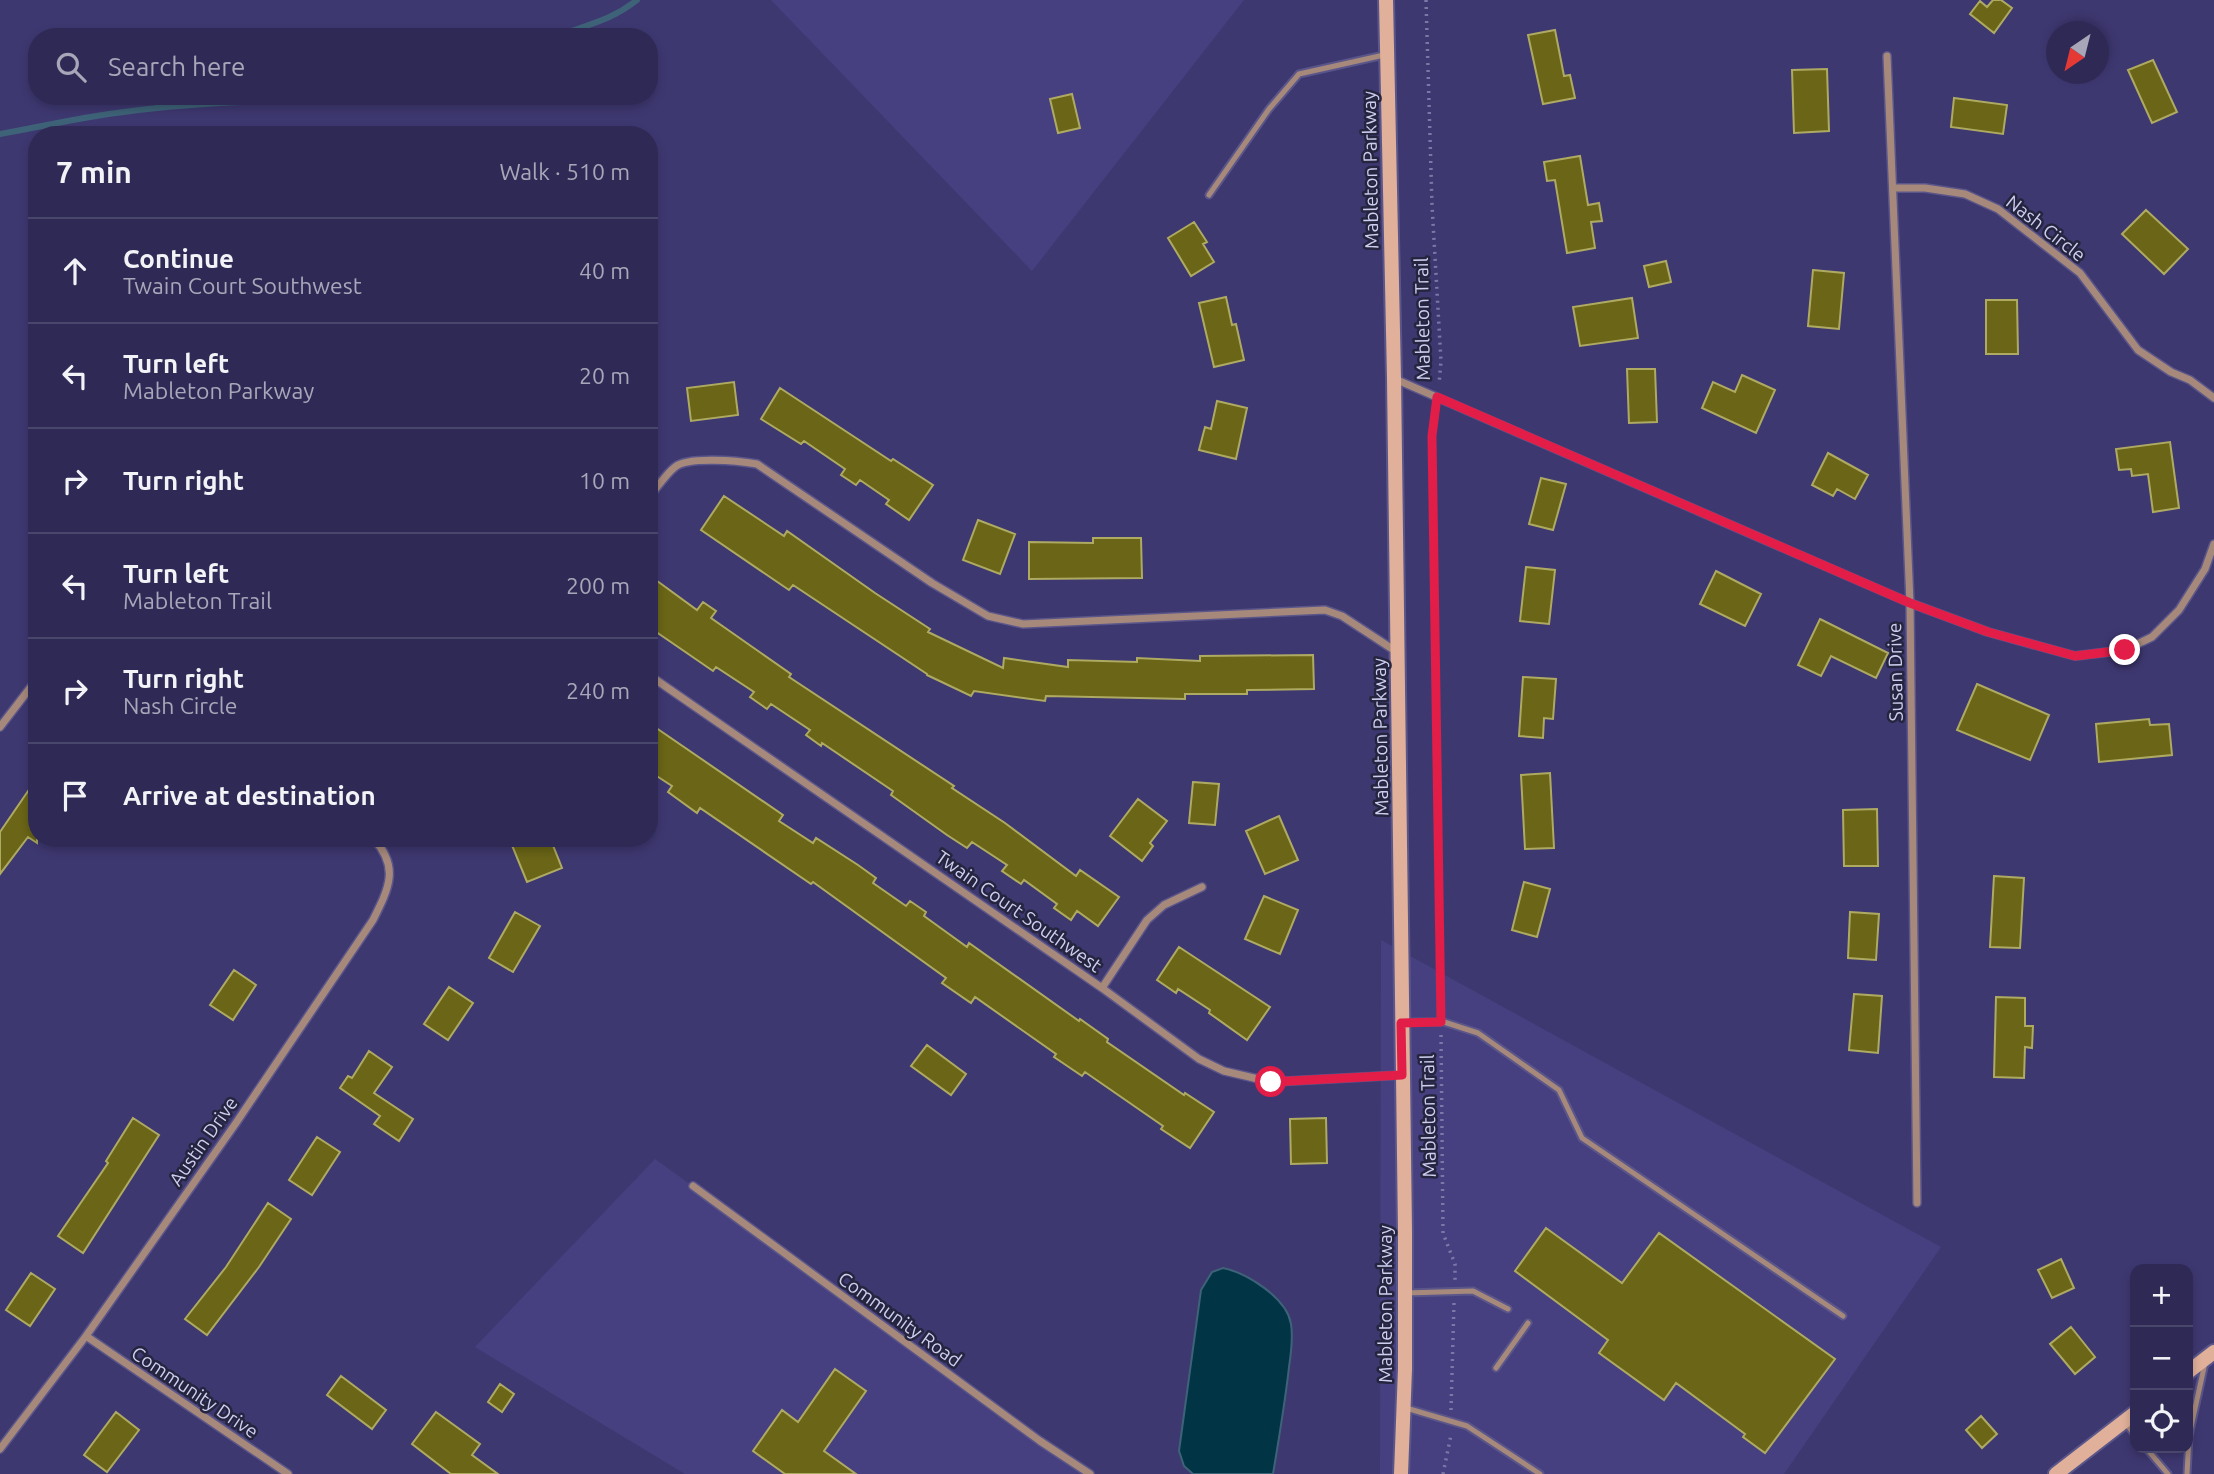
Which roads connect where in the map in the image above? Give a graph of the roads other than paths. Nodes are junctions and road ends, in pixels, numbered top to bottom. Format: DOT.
graph roads {
  1 [pos="1386,0"];
  2 [pos="1387,54"];
  3 [pos="1887,56"];
  4 [pos="1894,188"];
  5 [pos="1209,195"];
  6 [pos="1394,378"];
  7 [pos="2214,398"];
  8 [pos="658,486"];
  9 [pos="2214,544"];
  10 [pos="1910,603"];
  11 [pos="1398,653"];
  12 [pos="658,681"];
  13 [pos="28,691"];
  14 [pos="0,727"];
  15 [pos="381,847"];
  16 [pos="1202,887"];
  17 [pos="1102,988"];
  18 [pos="1401,1023"];
  19 [pos="1402,1075"];
  20 [pos="693,1186"];
  21 [pos="1917,1203"];
  22 [pos="1405,1293"];
  23 [pos="1508,1309"];
  24 [pos="1843,1316"];
  25 [pos="1528,1323"];
  26 [pos="86,1336"];
  27 [pos="2210,1354"];
  28 [pos="1496,1368"];
  29 [pos="2193,1368"];
  30 [pos="1404,1407"];
  31 [pos="2129,1417"];
  32 [pos="0,1449"];
  33 [pos="2150,1453"];
  34 [pos="288,1474"];
  35 [pos="1090,1474"];
  36 [pos="1401,1474"];
  37 [pos="1540,1474"];
  38 [pos="2056,1474"];
  39 [pos="2168,1474"];
  40 [pos="2187,1474"];
  1 -- 2 [label="main road, Mableton Parkway"];
  2 -- 5 [label="lane"];
  2 -- 6 [label="main road, Mableton Parkway"];
  3 -- 4 [label="street, Susan Drive"];
  4 -- 7 [label="street, Nash Circle"];
  4 -- 10 [label="street, Susan Drive"];
  6 -- 10 [label="street"];
  6 -- 11 [label="main road, Mableton Parkway"];
  8 -- 11 [label="street"];
  9 -- 10 [label="street"];
  10 -- 21 [label="street, Susan Drive"];
  11 -- 18 [label="main road, Mableton Parkway"];
  12 -- 17 [label="street, Twain Court Southwest"];
  13 -- 14 [label="street"];
  15 -- 26 [label="street, Austin Drive"];
  16 -- 17 [label="street"];
  17 -- 19 [label="street, Twain Court Southwest"];
  18 -- 19 [label="main road, Mableton Parkway"];
  18 -- 24 [label="lane"];
  19 -- 22 [label="main road, Mableton Parkway"];
  20 -- 35 [label="street, Community Road"];
  22 -- 23 [label="lane"];
  22 -- 30 [label="main road, Mableton Parkway"];
  25 -- 28 [label="lane"];
  26 -- 32 [label="street, Austin Drive"];
  26 -- 34 [label="street, Community Drive"];
  27 -- 29 [label="main road"];
  27 -- 40 [label="lane"];
  30 -- 36 [label="main road, Mableton Parkway"];
  30 -- 37 [label="lane"];
  31 -- 38 [label="main road"];
  33 -- 39 [label="lane"];
}
